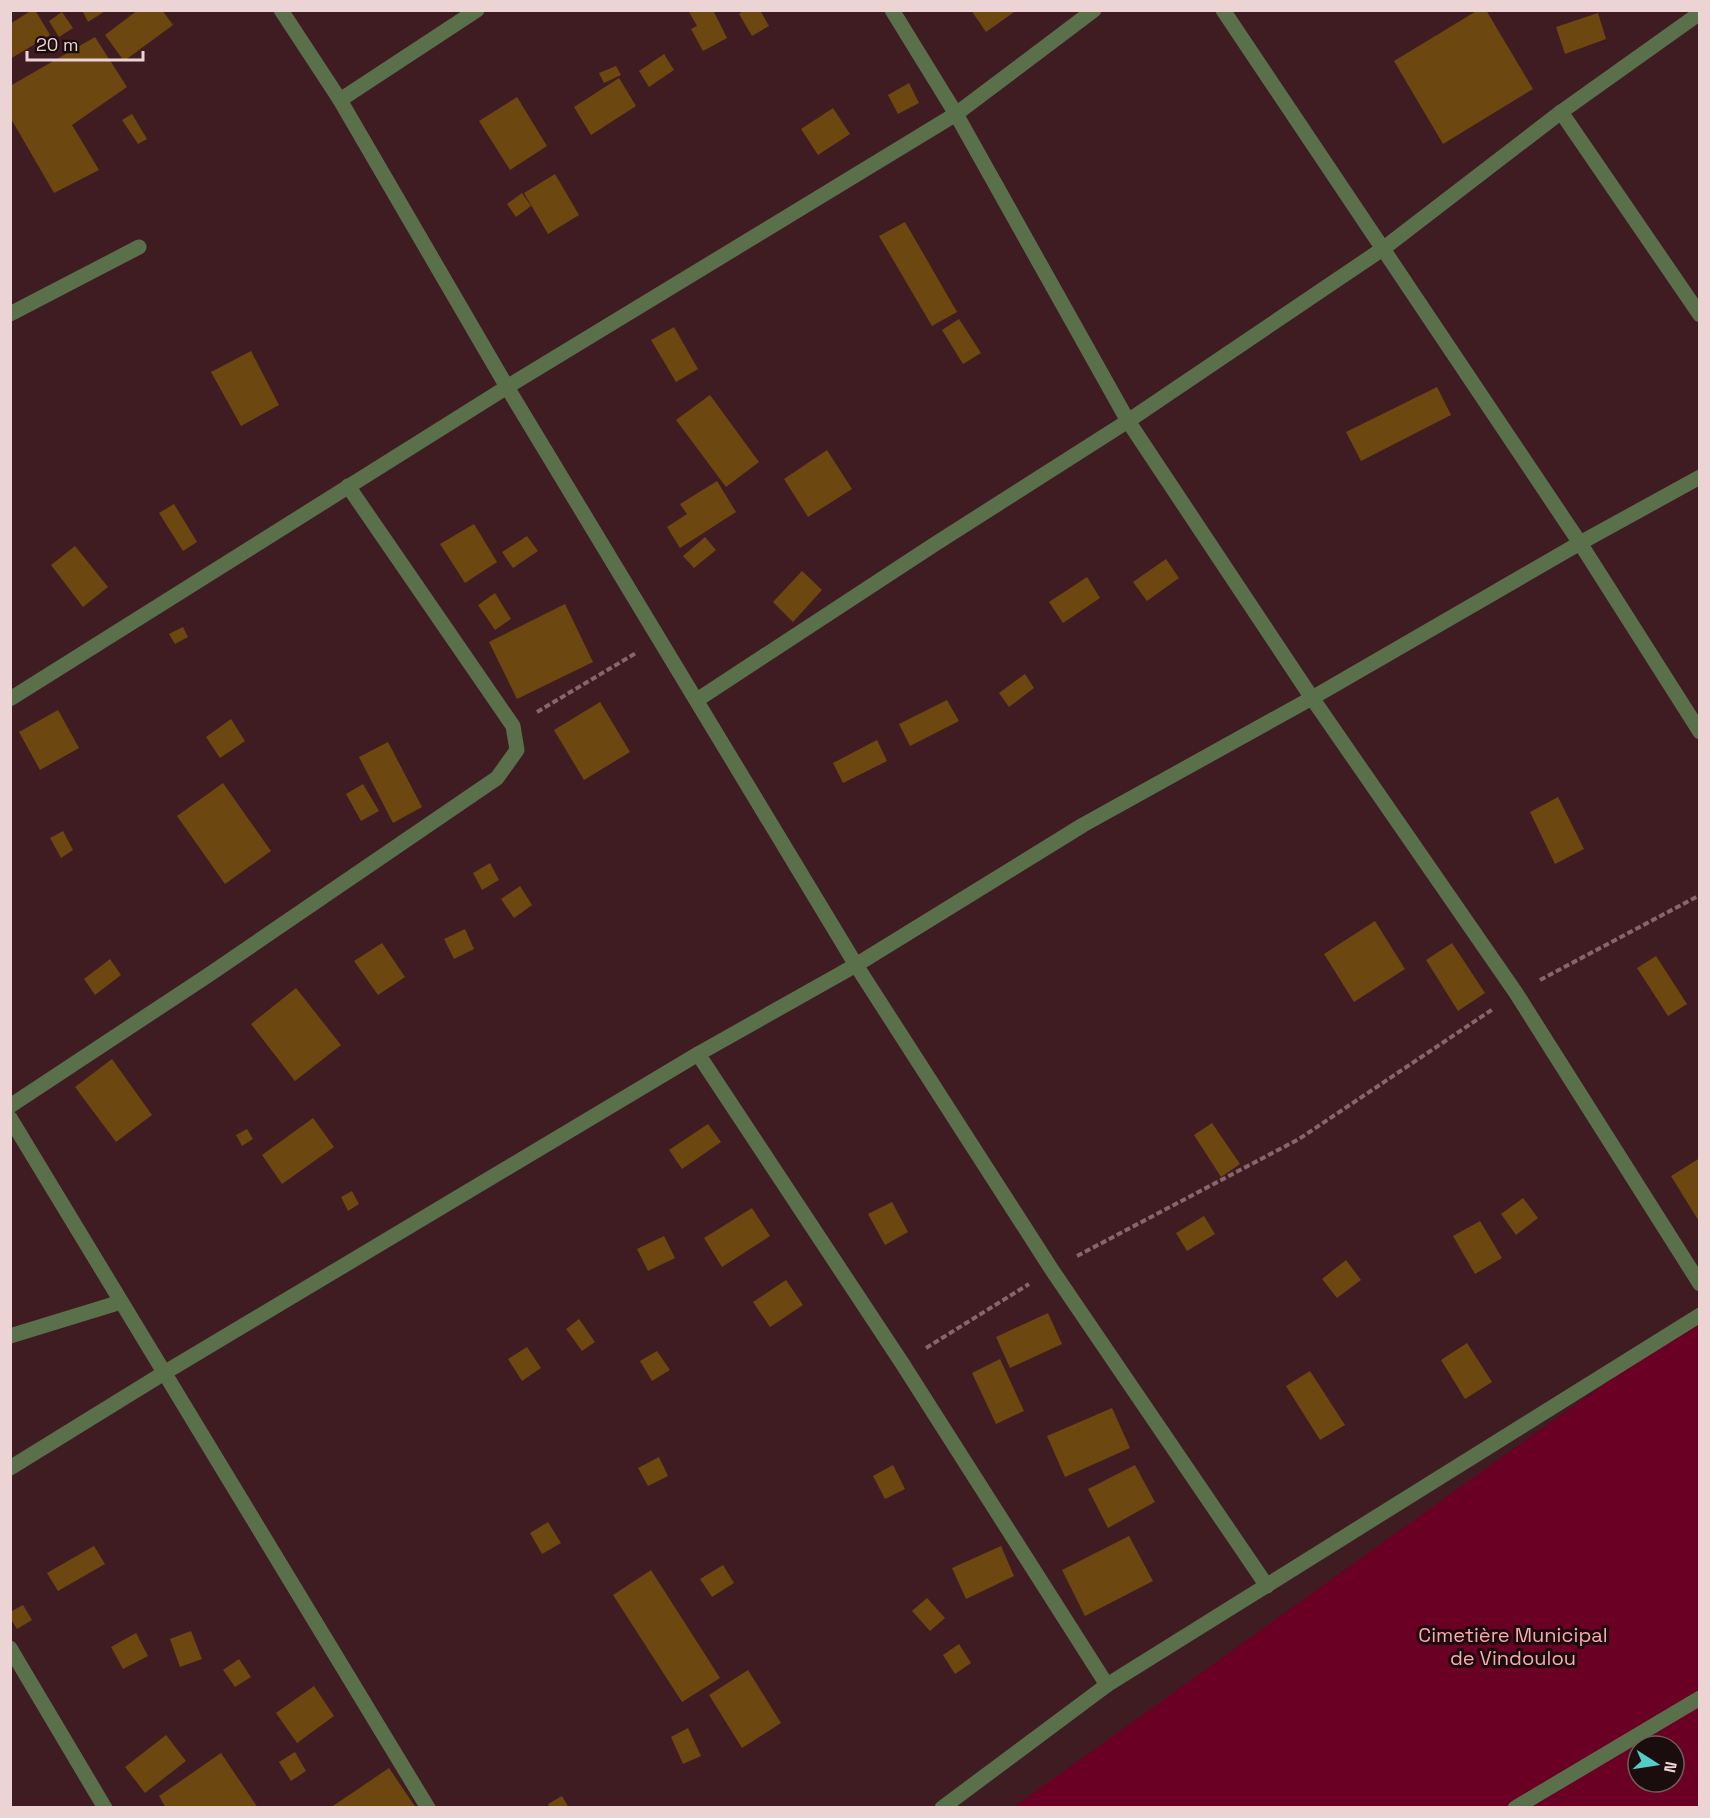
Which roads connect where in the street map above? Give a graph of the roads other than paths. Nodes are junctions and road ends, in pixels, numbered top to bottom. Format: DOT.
graph roads {
  1 [pos="281,10"];
  2 [pos="477,10"];
  3 [pos="892,10"];
  4 [pos="1094,10"];
  5 [pos="1223,10"];
  6 [pos="1700,13"];
  7 [pos="340,100"];
  8 [pos="1562,112"];
  9 [pos="956,114"];
  10 [pos="139,246"];
  11 [pos="1384,248"];
  12 [pos="10,314"];
  13 [pos="1700,315"];
  14 [pos="507,387"];
  15 [pos="1128,421"];
  16 [pos="1700,477"];
  17 [pos="348,486"];
  18 [pos="1580,543"];
  19 [pos="10,699"];
  20 [pos="1312,699"];
  21 [pos="697,700"];
  22 [pos="1700,732"];
  23 [pos="856,965"];
  24 [pos="698,1054"];
  25 [pos="10,1107"];
  26 [pos="10,1118"];
  27 [pos="1700,1284"];
  28 [pos="121,1302"];
  29 [pos="1700,1315"];
  30 [pos="10,1336"];
  31 [pos="164,1373"];
  32 [pos="10,1468"];
  33 [pos="1267,1587"];
  34 [pos="10,1648"];
  35 [pos="1107,1685"];
  36 [pos="1700,1698"];
  37 [pos="105,1808"];
  38 [pos="428,1808"];
  39 [pos="942,1808"];
  40 [pos="1515,1808"];
  1 -- 7 [label="street"];
  2 -- 7 [label="street"];
  3 -- 9 [label="street"];
  4 -- 9 [label="street"];
  5 -- 11 [label="street"];
  6 -- 8 [label="street"];
  7 -- 14 [label="street"];
  8 -- 11 [label="street"];
  8 -- 13 [label="street"];
  9 -- 14 [label="street"];
  9 -- 15 [label="street"];
  10 -- 12 [label="street"];
  11 -- 15 [label="street"];
  11 -- 18 [label="street"];
  14 -- 17 [label="street"];
  14 -- 21 [label="street"];
  15 -- 20 [label="street"];
  15 -- 21 [label="street"];
  16 -- 18 [label="street"];
  17 -- 19 [label="street"];
  17 -- 25 [label="street"];
  18 -- 20 [label="street"];
  18 -- 22 [label="street"];
  20 -- 23 [label="street"];
  20 -- 27 [label="street"];
  21 -- 23 [label="street"];
  23 -- 24 [label="street"];
  23 -- 33 [label="street"];
  24 -- 31 [label="street"];
  24 -- 35 [label="street"];
  26 -- 28 [label="street"];
  28 -- 30 [label="street"];
  28 -- 31 [label="street"];
  29 -- 33 [label="street"];
  31 -- 32 [label="street"];
  31 -- 38 [label="street"];
  33 -- 35 [label="street"];
  34 -- 37 [label="street"];
  35 -- 39 [label="street"];
  36 -- 40 [label="street"];
}
